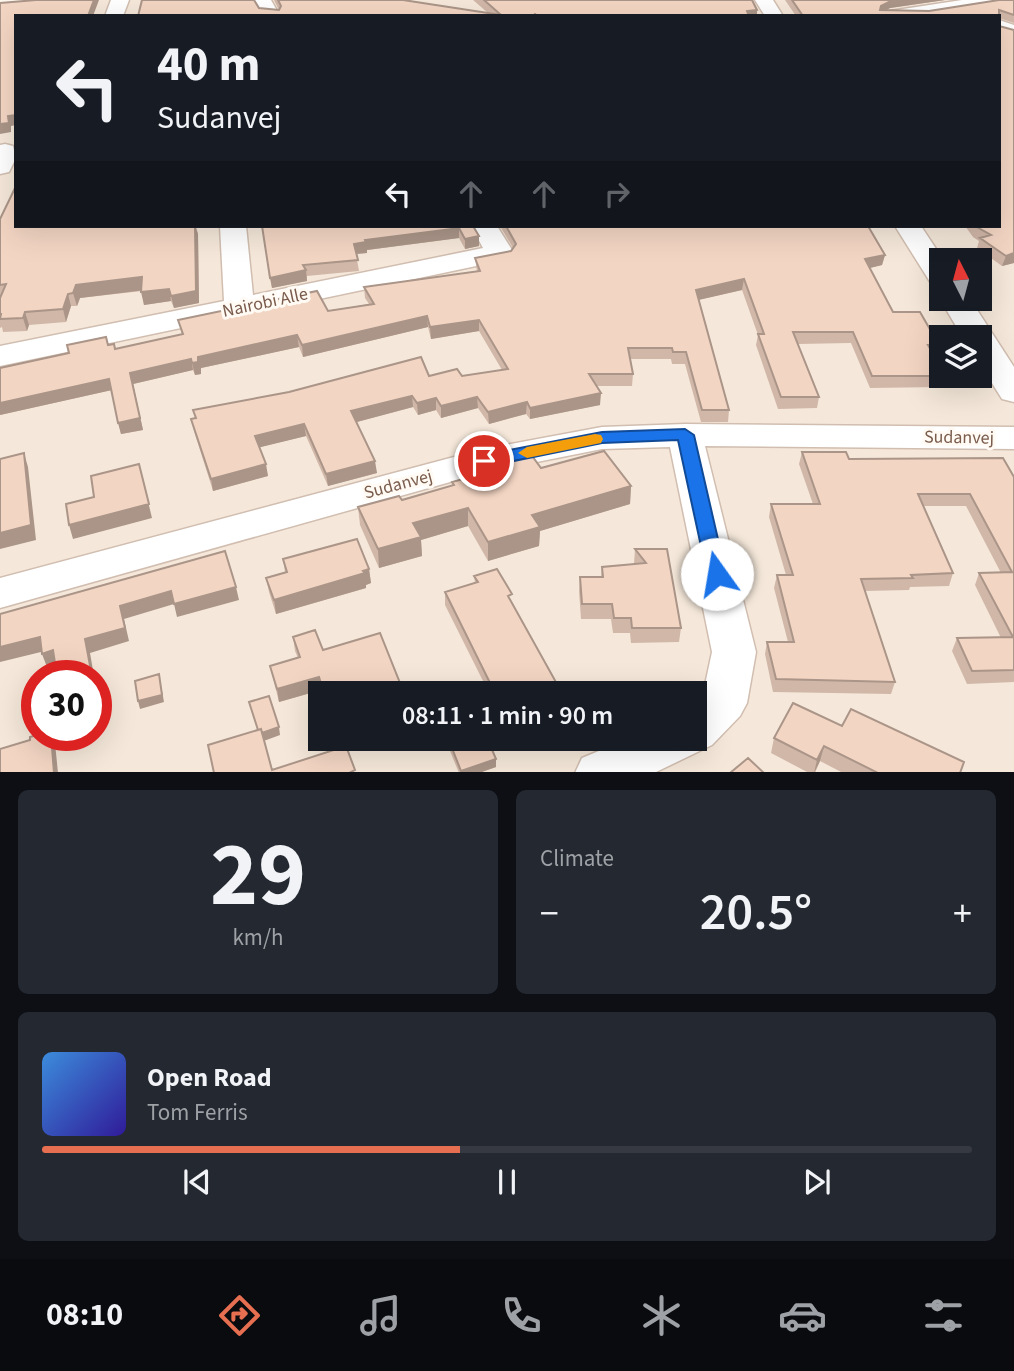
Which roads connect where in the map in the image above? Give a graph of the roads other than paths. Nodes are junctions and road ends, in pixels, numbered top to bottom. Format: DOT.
graph roads {
  1 [pos="996,0"];
  2 [pos="955,6"];
  3 [pos="903,14"];
  4 [pos="973,14"];
  5 [pos="233,228"];
  6 [pos="485,228"];
  7 [pos="909,228"];
  8 [pos="929,259"];
  9 [pos="239,307"];
  10 [pos="0,356"];
  11 [pos="992,357"];
  12 [pos="1014,392"];
  13 [pos="685,435"];
  14 [pos="1014,438"];
  15 [pos="0,593"];
  16 [pos="707,719"];
  17 [pos="652,751"];
  18 [pos="599,772"];
  1 -- 2 [label="street"];
  2 -- 3 [label="street"];
  2 -- 4 [label="street"];
  5 -- 9 [label="street"];
  6 -- 9 [label="street, Nairobi Alle"];
  7 -- 8 [label="street"];
  9 -- 10 [label="street, Nairobi Alle"];
  11 -- 12 [label="street"];
  13 -- 14 [label="street, Sudanvej"];
  13 -- 15 [label="street, Sudanvej"];
  13 -- 16 [label="street"];
  17 -- 18 [label="street"];
}
